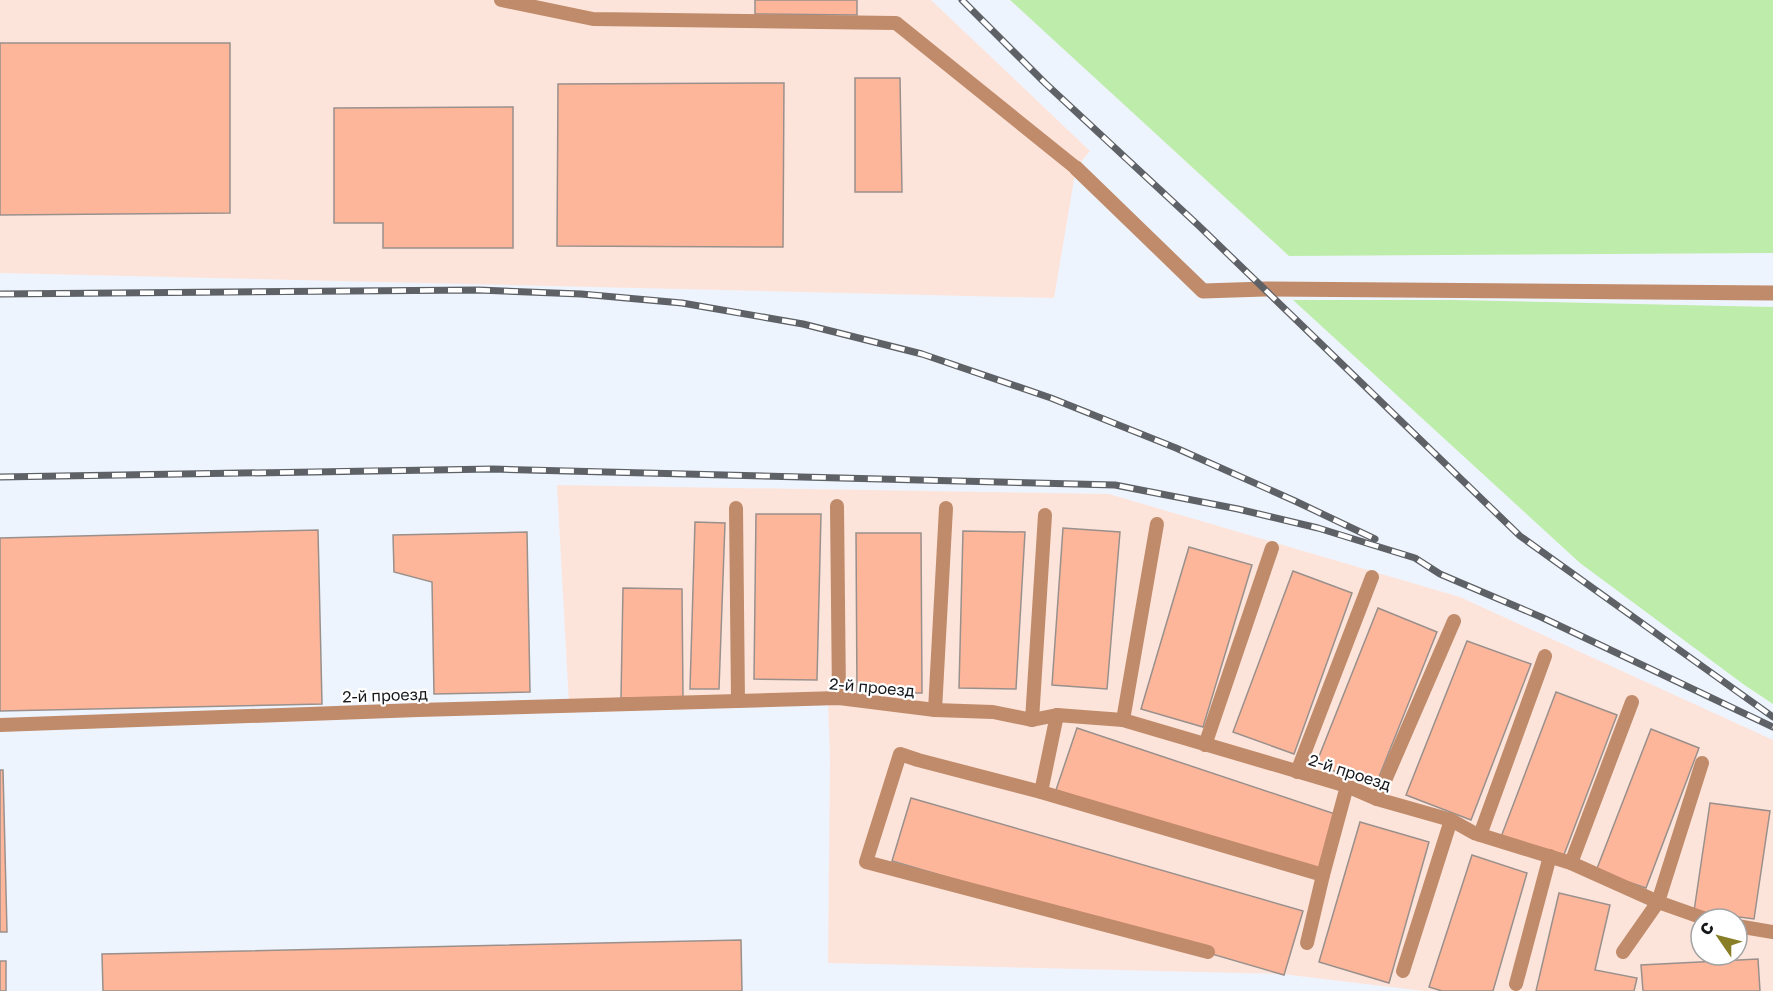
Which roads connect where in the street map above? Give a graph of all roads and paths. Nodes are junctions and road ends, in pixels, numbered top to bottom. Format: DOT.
graph roads {
  1 [pos="501,0"];
  2 [pos="1076,168"];
  3 [pos="1773,293"];
  4 [pos="837,506"];
  5 [pos="736,508"];
  6 [pos="946,508"];
  7 [pos="1045,515"];
  8 [pos="1157,524"];
  9 [pos="1272,548"];
  10 [pos="1372,577"];
  11 [pos="1454,621"];
  12 [pos="1545,656"];
  13 [pos="839,698"];
  14 [pos="738,701"];
  15 [pos="1632,702"];
  16 [pos="935,710"];
  17 [pos="1057,715"];
  18 [pos="1032,720"];
  19 [pos="1123,720"];
  20 [pos="0,725"];
  21 [pos="1205,745"];
  22 [pos="1702,763"];
  23 [pos="1297,772"];
  24 [pos="1347,786"];
  25 [pos="1041,792"];
  26 [pos="1377,799"];
  27 [pos="1451,820"];
  28 [pos="1480,835"];
  29 [pos="1550,856"];
  30 [pos="1571,863"];
  31 [pos="1323,875"];
  32 [pos="1658,902"];
  33 [pos="1689,913"];
  34 [pos="1749,928"];
  35 [pos="1773,932"];
  36 [pos="1307,943"];
  37 [pos="1208,952"];
  38 [pos="1623,952"];
  39 [pos="1403,971"];
  40 [pos="1516,984"];
  1 -- 2 [label="lane"];
  2 -- 3 [label="street"];
  4 -- 13 [label="lane"];
  5 -- 14 [label="lane"];
  6 -- 16 [label="lane"];
  7 -- 18 [label="lane"];
  8 -- 19 [label="lane"];
  9 -- 21 [label="lane"];
  10 -- 23 [label="lane"];
  11 -- 26 [label="lane"];
  12 -- 28 [label="lane"];
  13 -- 14 [label="lane, 2-й проезд"];
  13 -- 16 [label="lane, 2-й проезд"];
  14 -- 20 [label="lane, 2-й проезд"];
  15 -- 30 [label="lane"];
  16 -- 18 [label="lane, 2-й проезд"];
  17 -- 18 [label="lane, 2-й проезд"];
  17 -- 19 [label="lane, 2-й проезд"];
  17 -- 25 [label="lane"];
  19 -- 21 [label="lane, 2-й проезд"];
  21 -- 23 [label="lane, 2-й проезд"];
  22 -- 32 [label="lane"];
  23 -- 24 [label="lane, 2-й проезд"];
  24 -- 26 [label="lane, 2-й проезд"];
  24 -- 31 [label="lane"];
  25 -- 31 [label="lane"];
  25 -- 37 [label="lane"];
  26 -- 27 [label="lane, 2-й проезд"];
  27 -- 28 [label="lane, 2-й проезд"];
  27 -- 39 [label="lane"];
  28 -- 29 [label="lane, 2-й проезд"];
  29 -- 30 [label="lane, 2-й проезд"];
  29 -- 40 [label="lane"];
  30 -- 32 [label="lane, 2-й проезд"];
  31 -- 36 [label="lane"];
  32 -- 33 [label="lane, 2-й проезд"];
  32 -- 38 [label="lane"];
  34 -- 35 [label="lane"];
}
